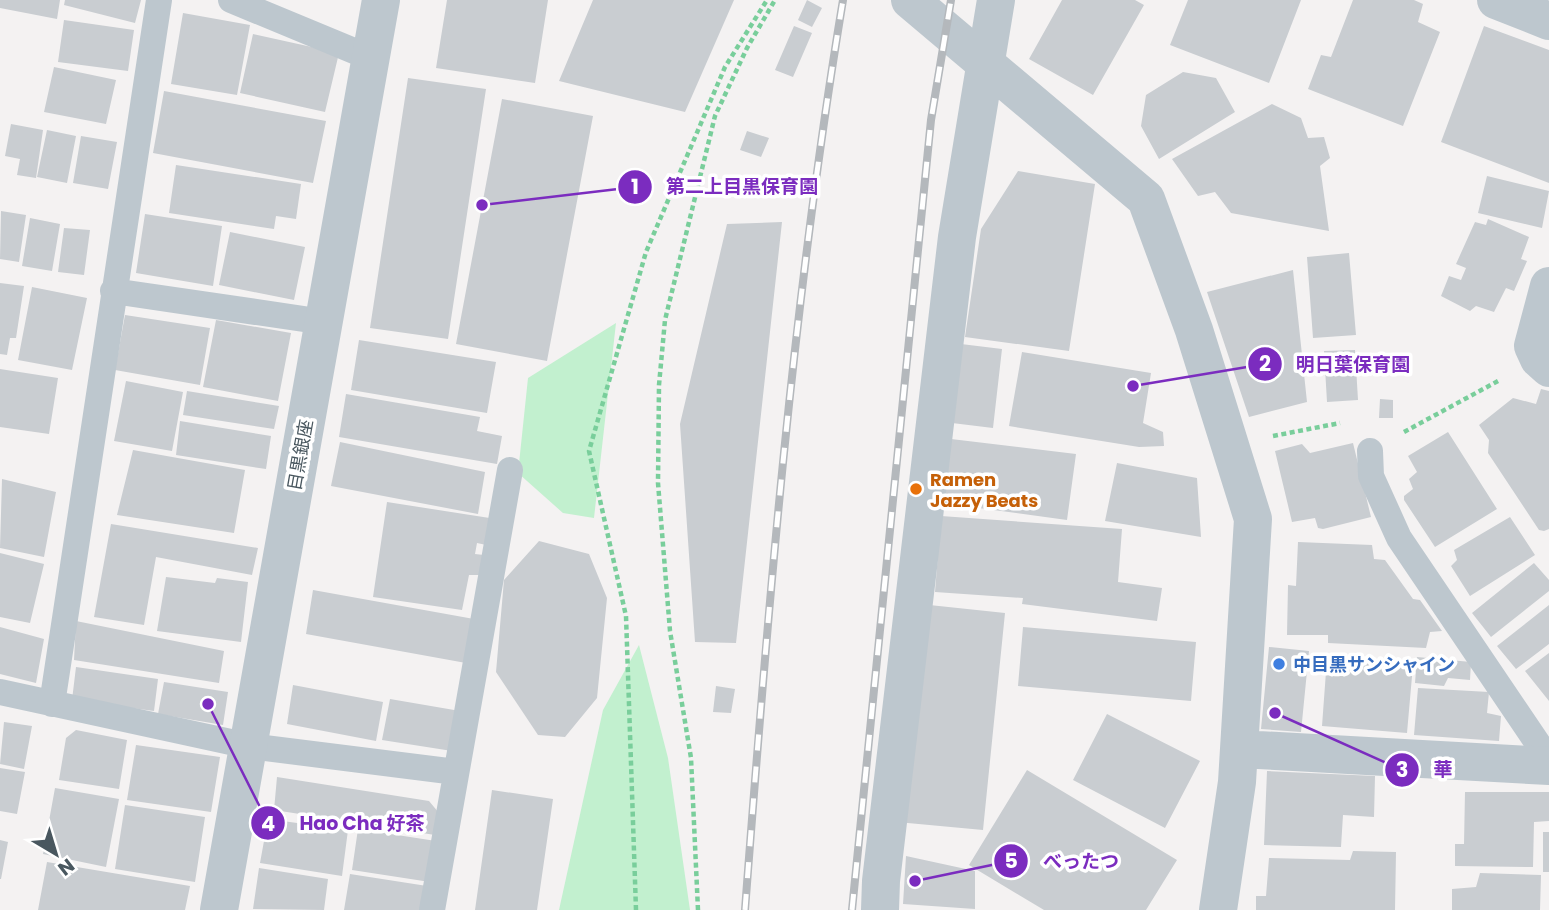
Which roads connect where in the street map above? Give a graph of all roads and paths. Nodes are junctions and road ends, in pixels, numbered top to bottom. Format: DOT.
graph roads {
  1 [pos="159,0"];
  2 [pos="231,0"];
  3 [pos="381,0"];
  4 [pos="767,0"];
  5 [pos="775,0"];
  6 [pos="910,0"];
  7 [pos="996,0"];
  8 [pos="1496,0"];
  9 [pos="1549,21"];
  10 [pos="371,58"];
  11 [pos="986,62"];
  12 [pos="1549,286"];
  13 [pos="113,291"];
  14 [pos="324,322"];
  15 [pos="1549,368"];
  16 [pos="1370,451"];
  17 [pos="510,470"];
  18 [pos="0,692"];
  19 [pos="52,704"];
  20 [pos="249,746"];
  21 [pos="1240,749"];
  22 [pos="1549,760"];
  23 [pos="1549,766"];
  24 [pos="456,772"];
  25 [pos="881,896"];
  26 [pos="219,910"];
  27 [pos="432,910"];
  28 [pos="636,910"];
  29 [pos="698,910"];
  30 [pos="1218,910"];
  1 -- 13 [label="lane"];
  2 -- 10 [label="lane"];
  3 -- 10 [label="street, 目黒銀座"];
  4 -- 28 [label="path"];
  5 -- 29 [label="path"];
  6 -- 11 [label="street"];
  7 -- 11 [label="street"];
  8 -- 9 [label="street"];
  10 -- 14 [label="street, 目黒銀座"];
  11 -- 21 [label="street"];
  11 -- 25 [label="street"];
  12 -- 15 [label="street"];
  13 -- 14 [label="lane"];
  13 -- 19 [label="lane"];
  14 -- 20 [label="street, 目黒銀座"];
  16 -- 22 [label="lane"];
  17 -- 24 [label="lane"];
  18 -- 19 [label="lane"];
  19 -- 20 [label="lane"];
  20 -- 24 [label="lane"];
  20 -- 26 [label="street, 目黒銀座"];
  21 -- 23 [label="street"];
  21 -- 30 [label="street"];
  24 -- 27 [label="lane"];
}
